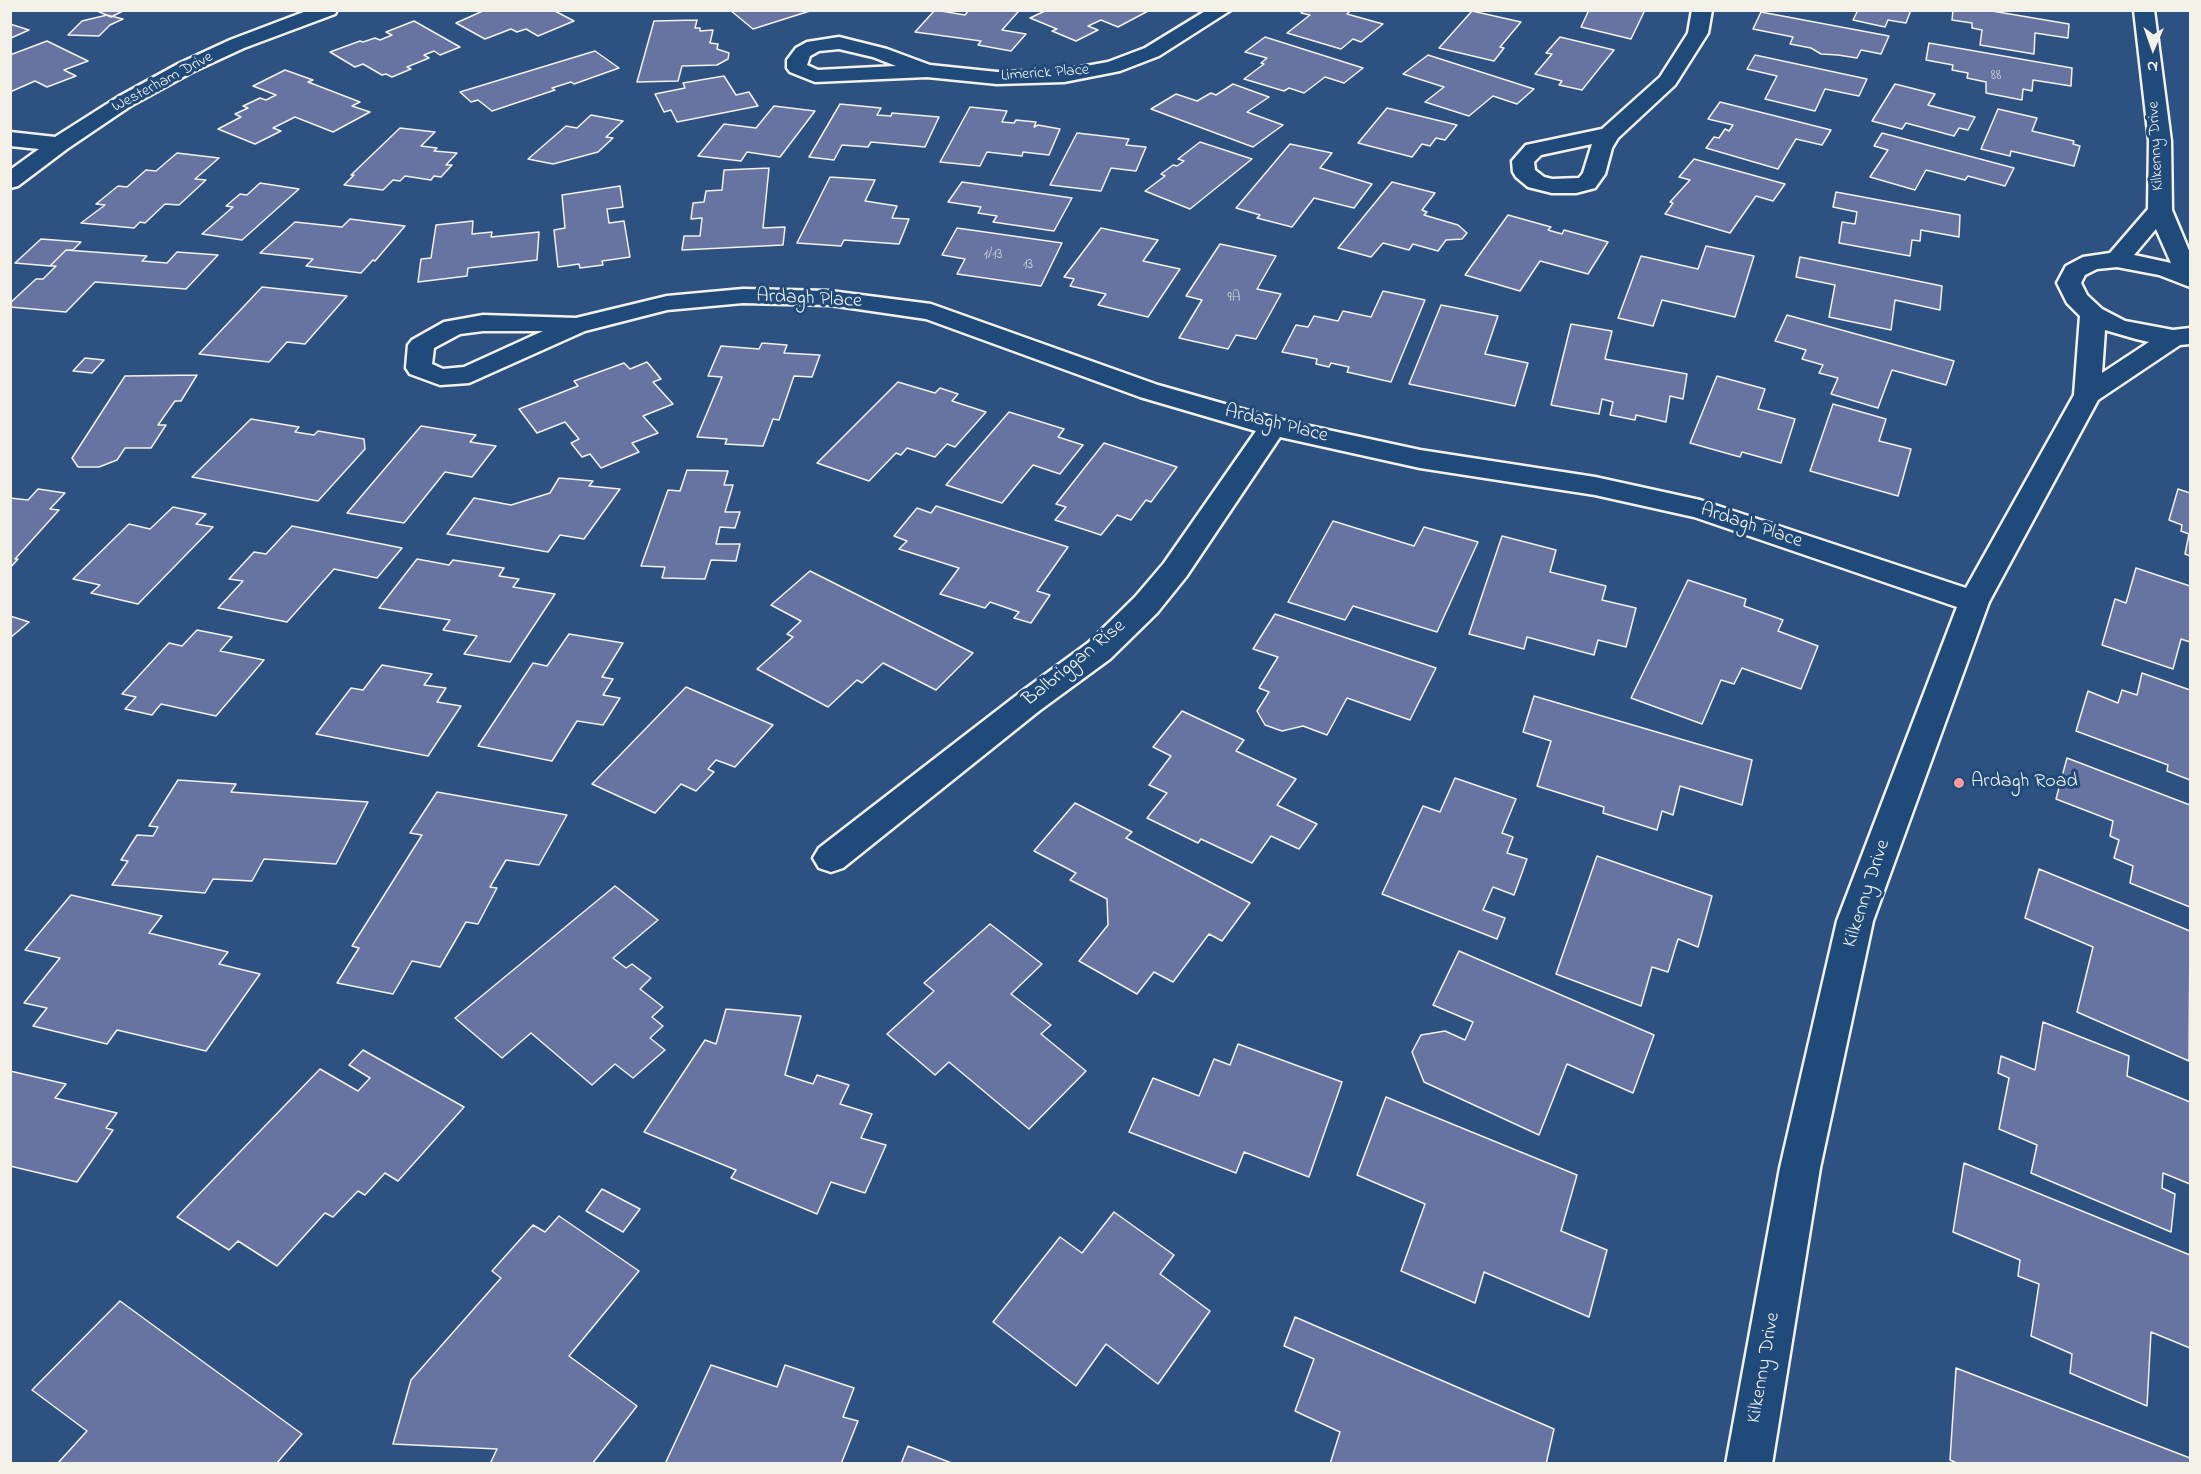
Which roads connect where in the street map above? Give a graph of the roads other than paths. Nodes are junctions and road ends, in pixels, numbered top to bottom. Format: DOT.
graph roads {
  1 [pos="328,10"];
  2 [pos="1222,10"];
  3 [pos="1701,10"];
  4 [pos="2144,10"];
  5 [pos="927,70"];
  6 [pos="1609,134"];
  7 [pos="10,139"];
  8 [pos="59,144"];
  9 [pos="10,181"];
  10 [pos="2160,210"];
  11 [pos="2117,260"];
  12 [pos="2190,280"];
  13 [pos="2093,314"];
  14 [pos="576,327"];
  15 [pos="2182,337"];
  16 [pos="2086,395"];
  17 [pos="1273,427"];
  18 [pos="1974,602"];
  19 [pos="831,858"];
  20 [pos="1749,1464"];
  1 -- 8 [label="street, Westerham Drive"];
  2 -- 5 [label="street, Limerick Place"];
  3 -- 6 [label="street"];
  4 -- 10 [label="street, Kilkenny Drive"];
  5 -- 5 [label="street, Limerick Place"];
  7 -- 8 [label="street"];
  8 -- 9 [label="street, Westerham Drive"];
  10 -- 11 [label="street, Kilkenny Drive"];
  10 -- 12 [label="street, Kilkenny Drive"];
  11 -- 12 [label="street"];
  11 -- 13 [label="street"];
  13 -- 15 [label="street"];
  13 -- 16 [label="street, Kilkenny Drive"];
  14 -- 14 [label="street, Ardagh Place"];
  14 -- 17 [label="street, Ardagh Place"];
  15 -- 16 [label="street, Kilkenny Drive"];
  16 -- 18 [label="street, Kilkenny Drive"];
  17 -- 18 [label="street, Ardagh Place"];
  17 -- 19 [label="street, Balbriggan Rise"];
  18 -- 20 [label="street, Kilkenny Drive"];
}
